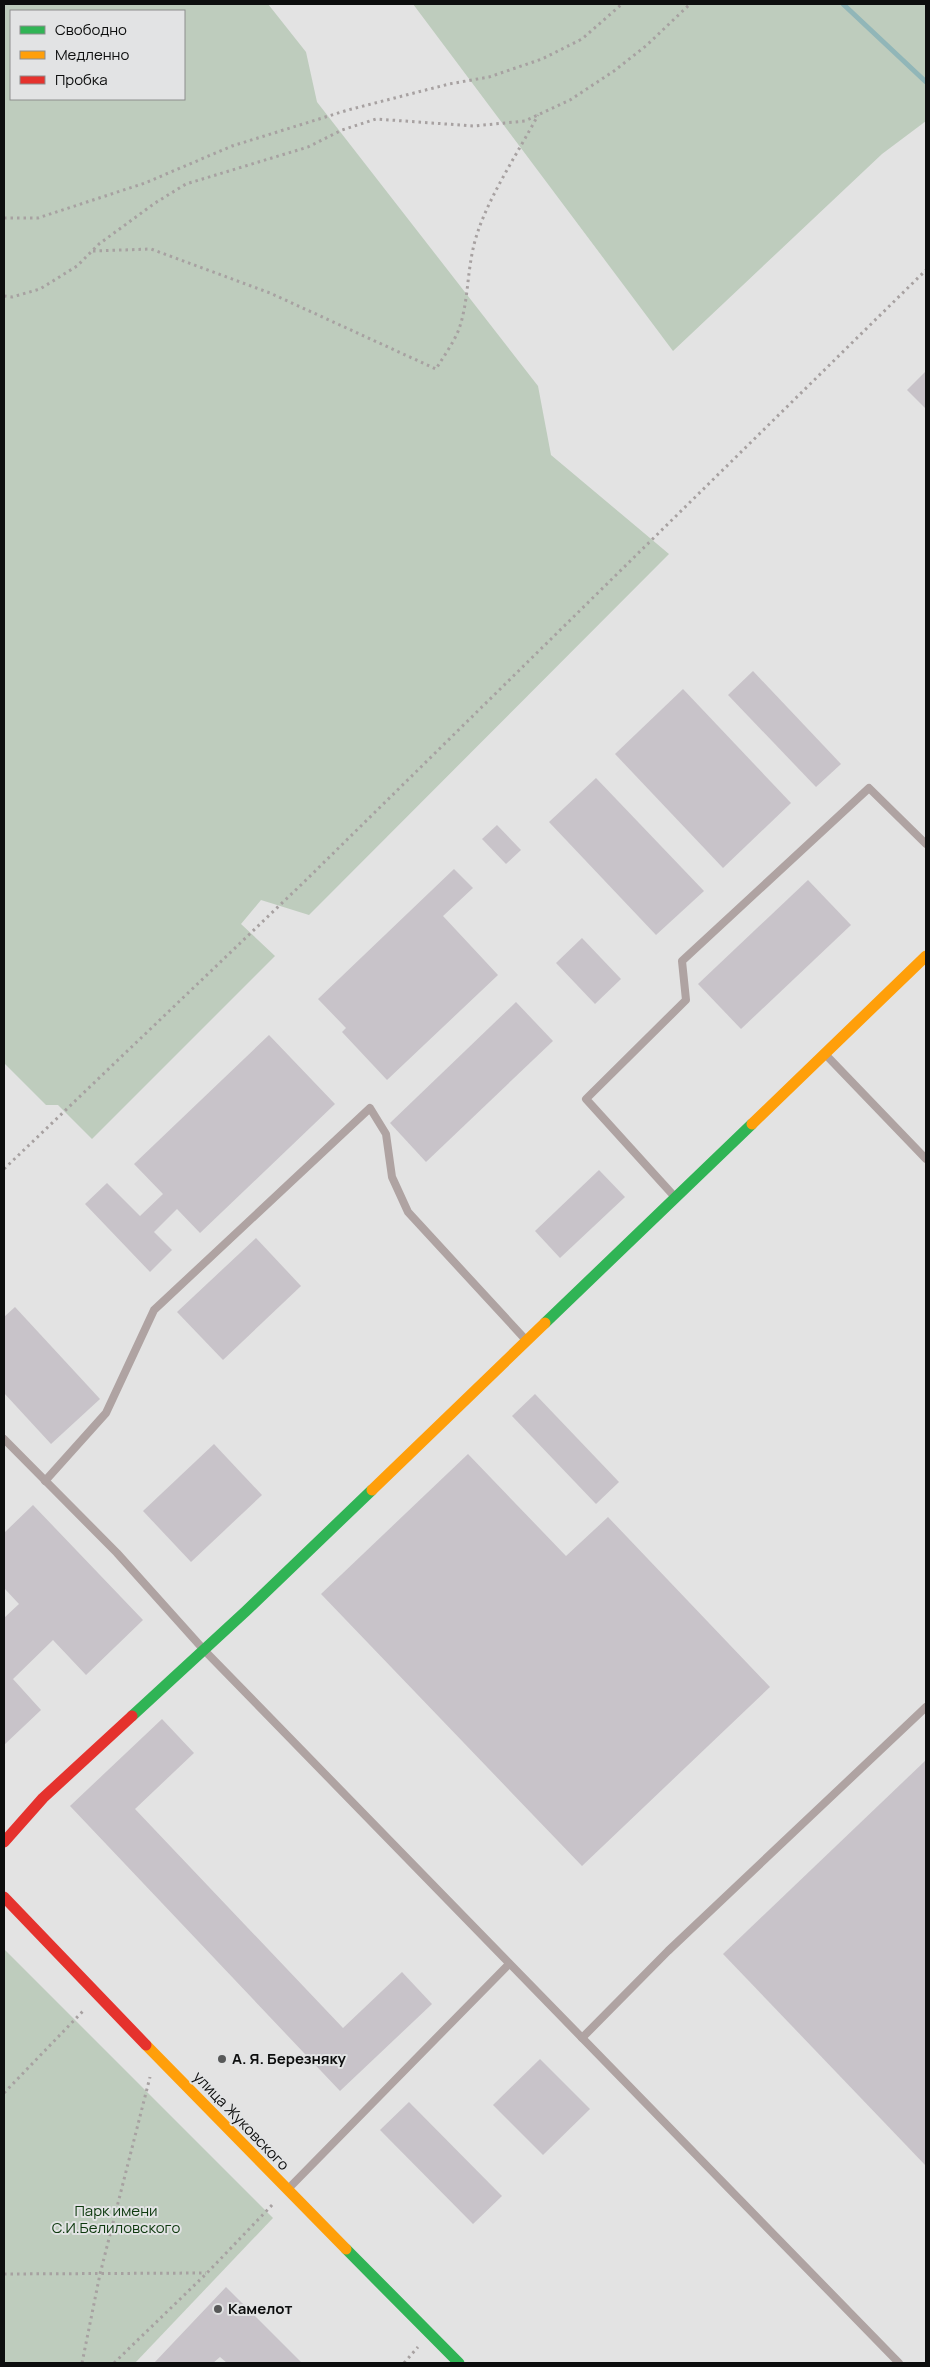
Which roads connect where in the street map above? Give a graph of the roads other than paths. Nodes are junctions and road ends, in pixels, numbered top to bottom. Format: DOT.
graph roads {
  1 [pos="926,844"];
  2 [pos="926,956"];
  3 [pos="824,1054"];
  4 [pos="926,1160"];
  5 [pos="675,1197"];
  6 [pos="526,1341"];
  7 [pos="4,1439"];
  8 [pos="45,1481"];
  9 [pos="204,1650"];
  10 [pos="926,1707"];
  11 [pos="4,1842"];
  12 [pos="4,1897"];
  13 [pos="510,1964"];
  14 [pos="582,2038"];
  15 [pos="287,2190"];
  16 [pos="459,2363"];
  17 [pos="899,2363"];
  1 -- 5 [label="lane"];
  2 -- 3 [label="street"];
  3 -- 4 [label="lane"];
  3 -- 5 [label="street"];
  5 -- 6 [label="street"];
  6 -- 8 [label="lane"];
  6 -- 9 [label="street"];
  7 -- 8 [label="lane"];
  8 -- 9 [label="lane"];
  9 -- 11 [label="street"];
  9 -- 13 [label="lane"];
  10 -- 14 [label="lane"];
  12 -- 15 [label="street, улица Жуковского"];
  13 -- 14 [label="lane"];
  13 -- 15 [label="lane"];
  14 -- 17 [label="lane"];
  15 -- 16 [label="street, улица Жуковского"];
}
